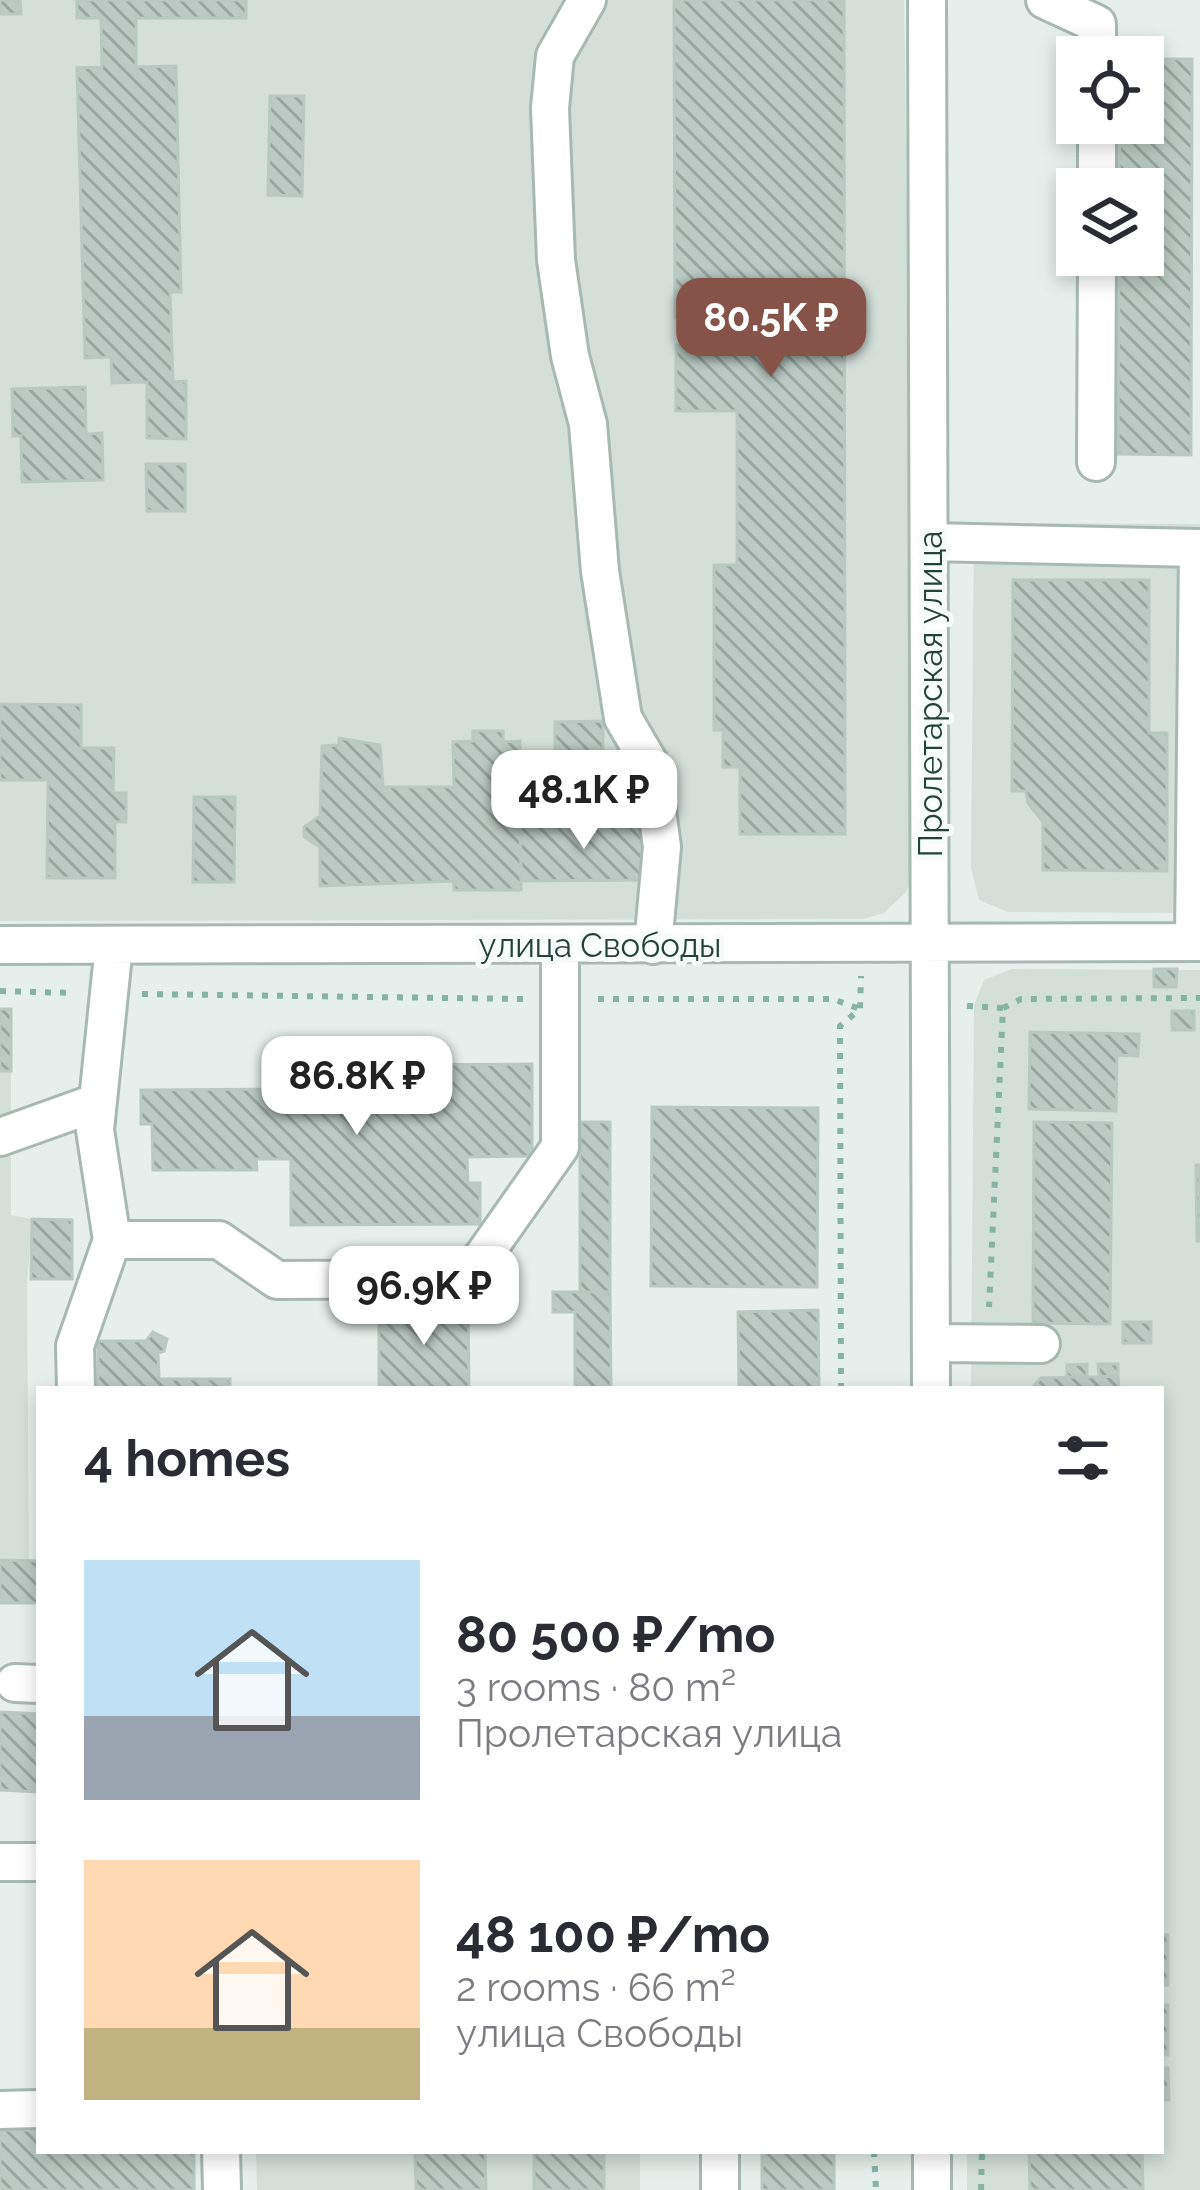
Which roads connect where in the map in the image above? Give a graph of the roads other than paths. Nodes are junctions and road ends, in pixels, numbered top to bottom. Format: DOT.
graph roads {
  1 [pos="586,0"];
  2 [pos="927,0"];
  3 [pos="1045,0"];
  4 [pos="1097,36"];
  5 [pos="1097,276"];
  6 [pos="1096,462"];
  7 [pos="930,542"];
  8 [pos="1197,942"];
  9 [pos="0,945"];
  10 [pos="114,945"];
  11 [pos="560,945"];
  12 [pos="653,945"];
  13 [pos="931,945"];
  14 [pos="98,1102"];
  15 [pos="0,1137"];
  16 [pos="112,1240"];
  17 [pos="931,1342"];
  18 [pos="1041,1344"];
  19 [pos="76,1386"];
  20 [pos="931,1386"];
  21 [pos="0,1862"];
  22 [pos="36,1862"];
  23 [pos="36,2109"];
  24 [pos="0,2110"];
  25 [pos="221,2154"];
  26 [pos="720,2154"];
  27 [pos="932,2154"];
  28 [pos="222,2190"];
  29 [pos="720,2190"];
  30 [pos="932,2190"];
  1 -- 12 [label="street"];
  2 -- 7 [label="street, Пролетарская улица"];
  3 -- 4 [label="street"];
  5 -- 6 [label="street"];
  7 -- 8 [label="street"];
  7 -- 13 [label="street, Пролетарская улица"];
  8 -- 13 [label="street, улица Свободы"];
  9 -- 10 [label="street, улица Свободы"];
  10 -- 11 [label="street, улица Свободы"];
  10 -- 14 [label="street"];
  11 -- 12 [label="street, улица Свободы"];
  11 -- 16 [label="street"];
  12 -- 13 [label="street, улица Свободы"];
  13 -- 17 [label="street, Пролетарская улица"];
  14 -- 15 [label="street"];
  14 -- 16 [label="street"];
  16 -- 19 [label="street"];
  17 -- 18 [label="street"];
  17 -- 20 [label="street, Пролетарская улица"];
  21 -- 22 [label="street"];
  23 -- 24 [label="street"];
  25 -- 28 [label="street"];
  26 -- 29 [label="street"];
  27 -- 30 [label="street"];
}
